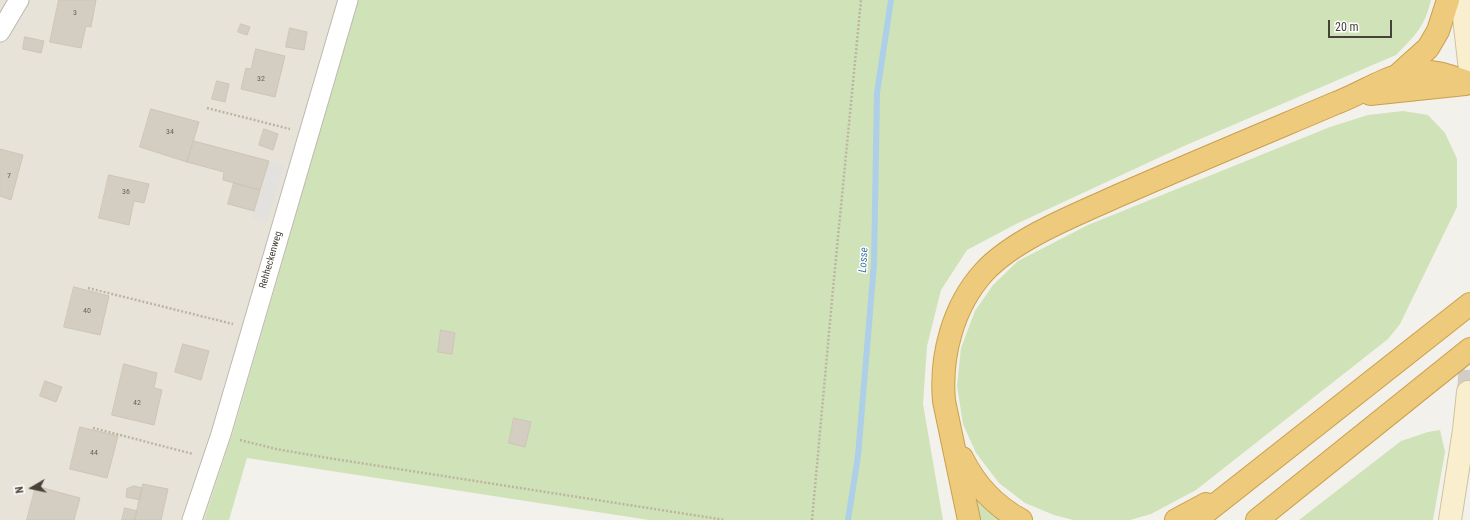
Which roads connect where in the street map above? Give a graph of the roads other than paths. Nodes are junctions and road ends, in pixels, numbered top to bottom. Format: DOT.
graph roads {
  1 [pos="19,0"];
  2 [pos="348,0"];
  3 [pos="1448,0"];
  4 [pos="1462,0"];
  5 [pos="0,32"];
  6 [pos="1470,70"];
  7 [pos="1396,76"];
  8 [pos="1470,83"];
  9 [pos="1338,103"];
  10 [pos="1470,304"];
  11 [pos="1470,349"];
  12 [pos="1468,392"];
  13 [pos="950,431"];
  14 [pos="1232,490"];
  15 [pos="192,520"];
  16 [pos="969,520"];
  17 [pos="1021,520"];
  18 [pos="1176,520"];
  19 [pos="1196,520"];
  20 [pos="1258,520"];
  21 [pos="1450,520"];
  1 -- 5 [label="street"];
  2 -- 15 [label="street, Rehheckenweg"];
  3 -- 7 [label="highway"];
  4 -- 6 [label="main road"];
  7 -- 8 [label="highway"];
  7 -- 9 [label="highway"];
  8 -- 9 [label="highway"];
  9 -- 13 [label="highway"];
  10 -- 14 [label="highway"];
  11 -- 20 [label="highway"];
  12 -- 21 [label="main road"];
  13 -- 16 [label="highway"];
  13 -- 17 [label="highway"];
  14 -- 18 [label="highway"];
  14 -- 19 [label="highway"];
}
